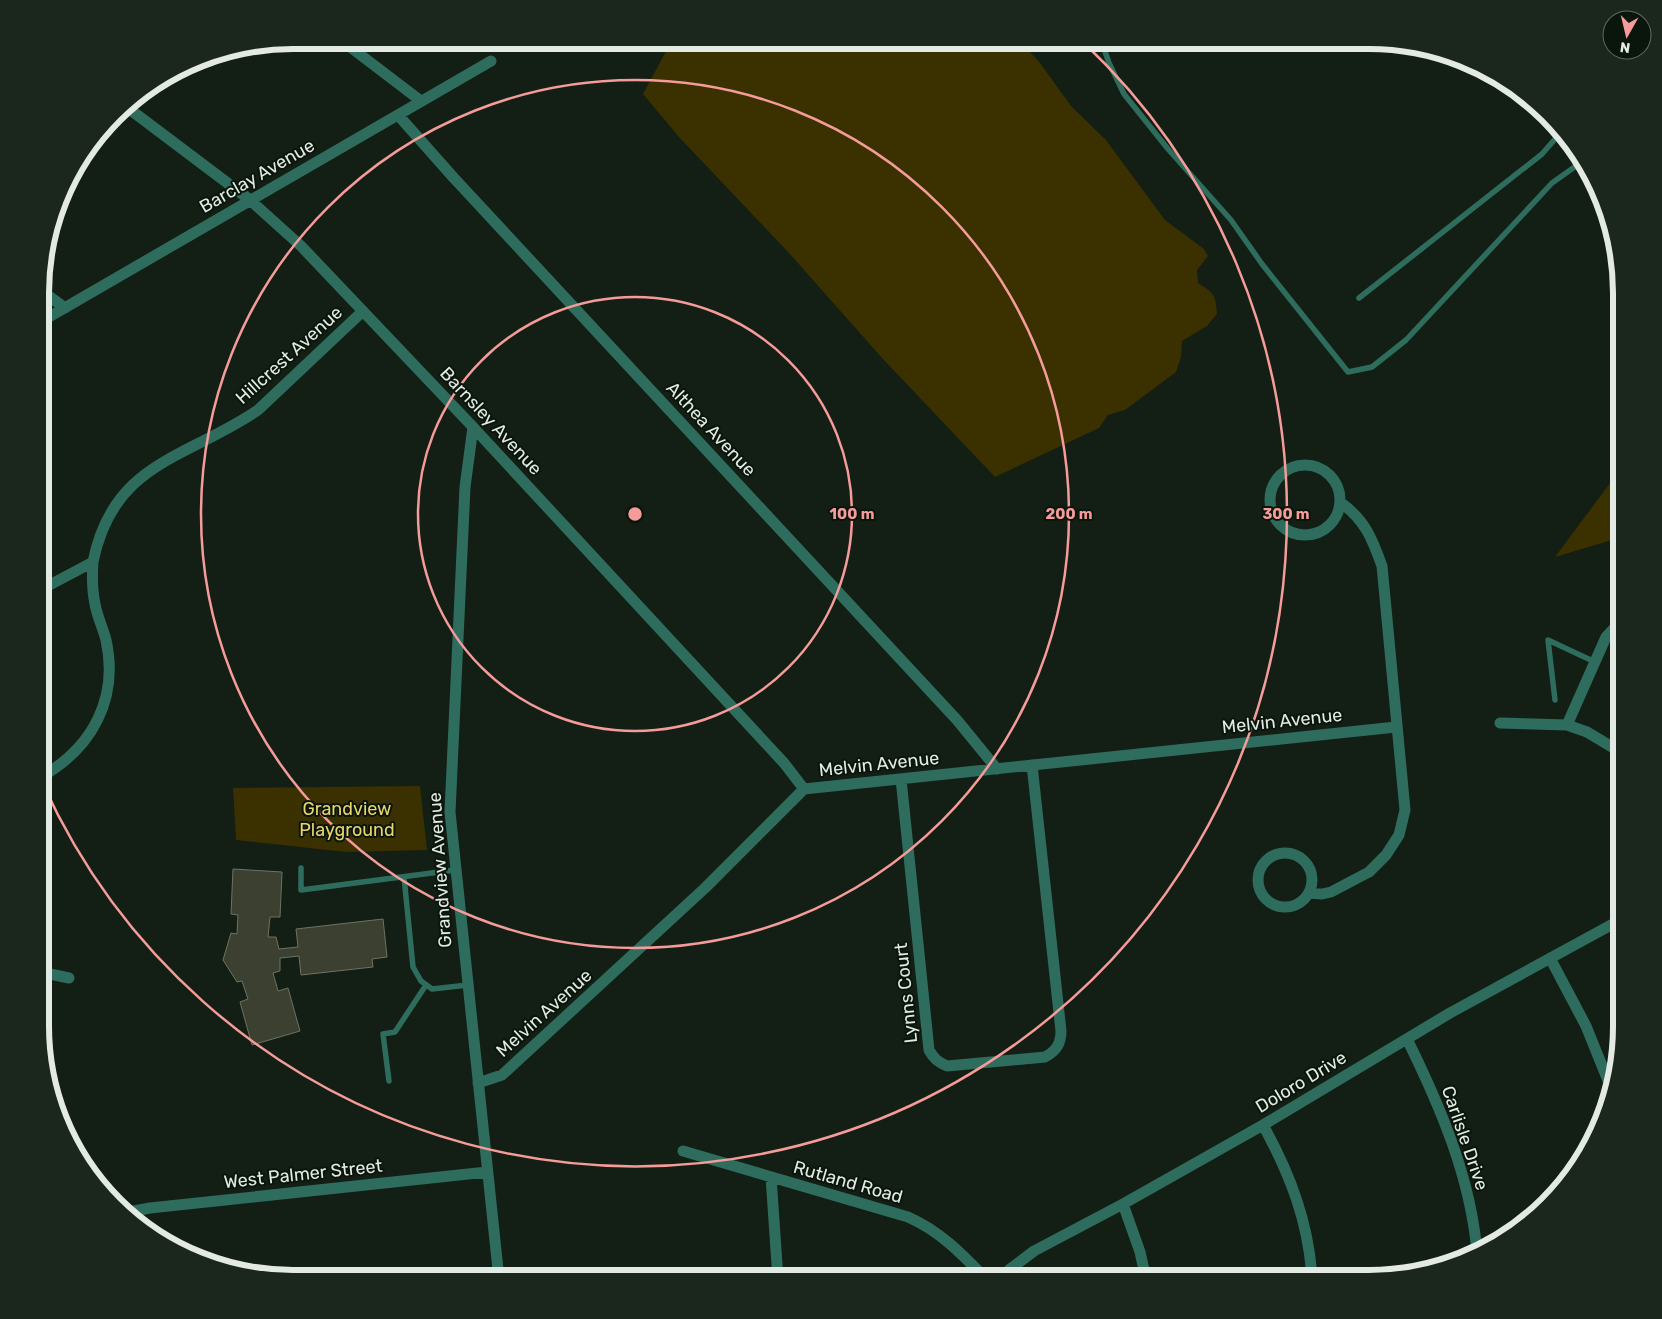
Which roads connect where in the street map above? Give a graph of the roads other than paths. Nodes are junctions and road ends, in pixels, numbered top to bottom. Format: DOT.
graph roads {
  1 [pos="353,49"];
  2 [pos="1104,49"];
  3 [pos="490,62"];
  4 [pos="421,101"];
  5 [pos="131,110"];
  6 [pos="398,115"];
  7 [pos="1557,137"];
  8 [pos="1577,165"];
  9 [pos="250,200"];
  10 [pos="49,296"];
  11 [pos="1359,298"];
  12 [pos="65,308"];
  13 [pos="363,311"];
  14 [pos="49,317"];
  15 [pos="473,427"];
  16 [pos="1340,502"];
  17 [pos="93,562"];
  18 [pos="49,585"];
  19 [pos="1613,628"];
  20 [pos="1595,662"];
  21 [pos="1555,700"];
  22 [pos="1500,723"];
  23 [pos="1567,725"];
  24 [pos="1396,727"];
  25 [pos="1613,748"];
  26 [pos="1032,765"];
  27 [pos="996,769"];
  28 [pos="49,772"];
  29 [pos="901,780"];
  30 [pos="804,789"];
  31 [pos="302,868"];
  32 [pos="455,870"];
  33 [pos="404,877"];
  34 [pos="1309,893"];
  35 [pos="1613,924"];
  36 [pos="1550,958"];
  37 [pos="49,974"];
  38 [pos="69,978"];
  39 [pos="426,985"];
  40 [pos="468,986"];
  41 [pos="1407,1039"];
  42 [pos="1608,1079"];
  43 [pos="389,1081"];
  44 [pos="478,1083"];
  45 [pos="1263,1125"];
  46 [pos="683,1150"];
  47 [pos="487,1172"];
  48 [pos="771,1178"];
  49 [pos="1123,1204"];
  50 [pos="133,1211"];
  51 [pos="1476,1245"];
  52 [pos="498,1270"];
  53 [pos="777,1270"];
  54 [pos="977,1270"];
  55 [pos="1010,1270"];
  56 [pos="1144,1270"];
  57 [pos="1311,1270"];
  1 -- 4 [label="street"];
  2 -- 8 [label="lane"];
  3 -- 4 [label="street, Barclay Avenue"];
  4 -- 6 [label="street, Barclay Avenue"];
  5 -- 9 [label="street, Barnsley Avenue"];
  6 -- 9 [label="street, Barclay Avenue"];
  6 -- 27 [label="street, Althea Avenue"];
  7 -- 11 [label="lane"];
  9 -- 12 [label="street, Barclay Avenue"];
  9 -- 13 [label="street, Barnsley Avenue"];
  10 -- 12 [label="street"];
  12 -- 14 [label="street, Barclay Avenue"];
  13 -- 15 [label="street, Barnsley Avenue"];
  13 -- 17 [label="street, Hillcrest Avenue"];
  15 -- 30 [label="street, Barnsley Avenue"];
  15 -- 32 [label="street, Grandview Avenue"];
  16 -- 16 [label="street"];
  16 -- 24 [label="street"];
  17 -- 18 [label="street"];
  17 -- 28 [label="street, Hillcrest Avenue"];
  19 -- 20 [label="street"];
  20 -- 21 [label="lane"];
  20 -- 23 [label="street"];
  22 -- 23 [label="street"];
  23 -- 25 [label="street"];
  24 -- 26 [label="street, Melvin Avenue"];
  24 -- 34 [label="street"];
  26 -- 27 [label="street, Melvin Avenue"];
  26 -- 29 [label="street, Lynns Court"];
  27 -- 29 [label="street, Melvin Avenue"];
  29 -- 30 [label="street, Melvin Avenue"];
  30 -- 44 [label="street, Melvin Avenue"];
  31 -- 33 [label="lane"];
  32 -- 33 [label="lane"];
  32 -- 40 [label="street, Grandview Avenue"];
  33 -- 39 [label="lane"];
  34 -- 34 [label="street"];
  35 -- 36 [label="street, Doloro Drive"];
  36 -- 41 [label="street, Doloro Drive"];
  36 -- 42 [label="street"];
  37 -- 38 [label="street"];
  39 -- 40 [label="lane"];
  39 -- 43 [label="lane"];
  40 -- 44 [label="street, Grandview Avenue"];
  41 -- 45 [label="street, Doloro Drive"];
  41 -- 51 [label="street, Carlisle Drive"];
  44 -- 47 [label="street, Grandview Avenue"];
  45 -- 49 [label="street, Doloro Drive"];
  45 -- 57 [label="street"];
  46 -- 48 [label="street, Rutland Road"];
  47 -- 50 [label="street, West Palmer Street"];
  47 -- 52 [label="street, Grandview Avenue"];
  48 -- 53 [label="street"];
  48 -- 54 [label="street, Rutland Road"];
  49 -- 55 [label="street, Doloro Drive"];
  49 -- 56 [label="street"];
}
